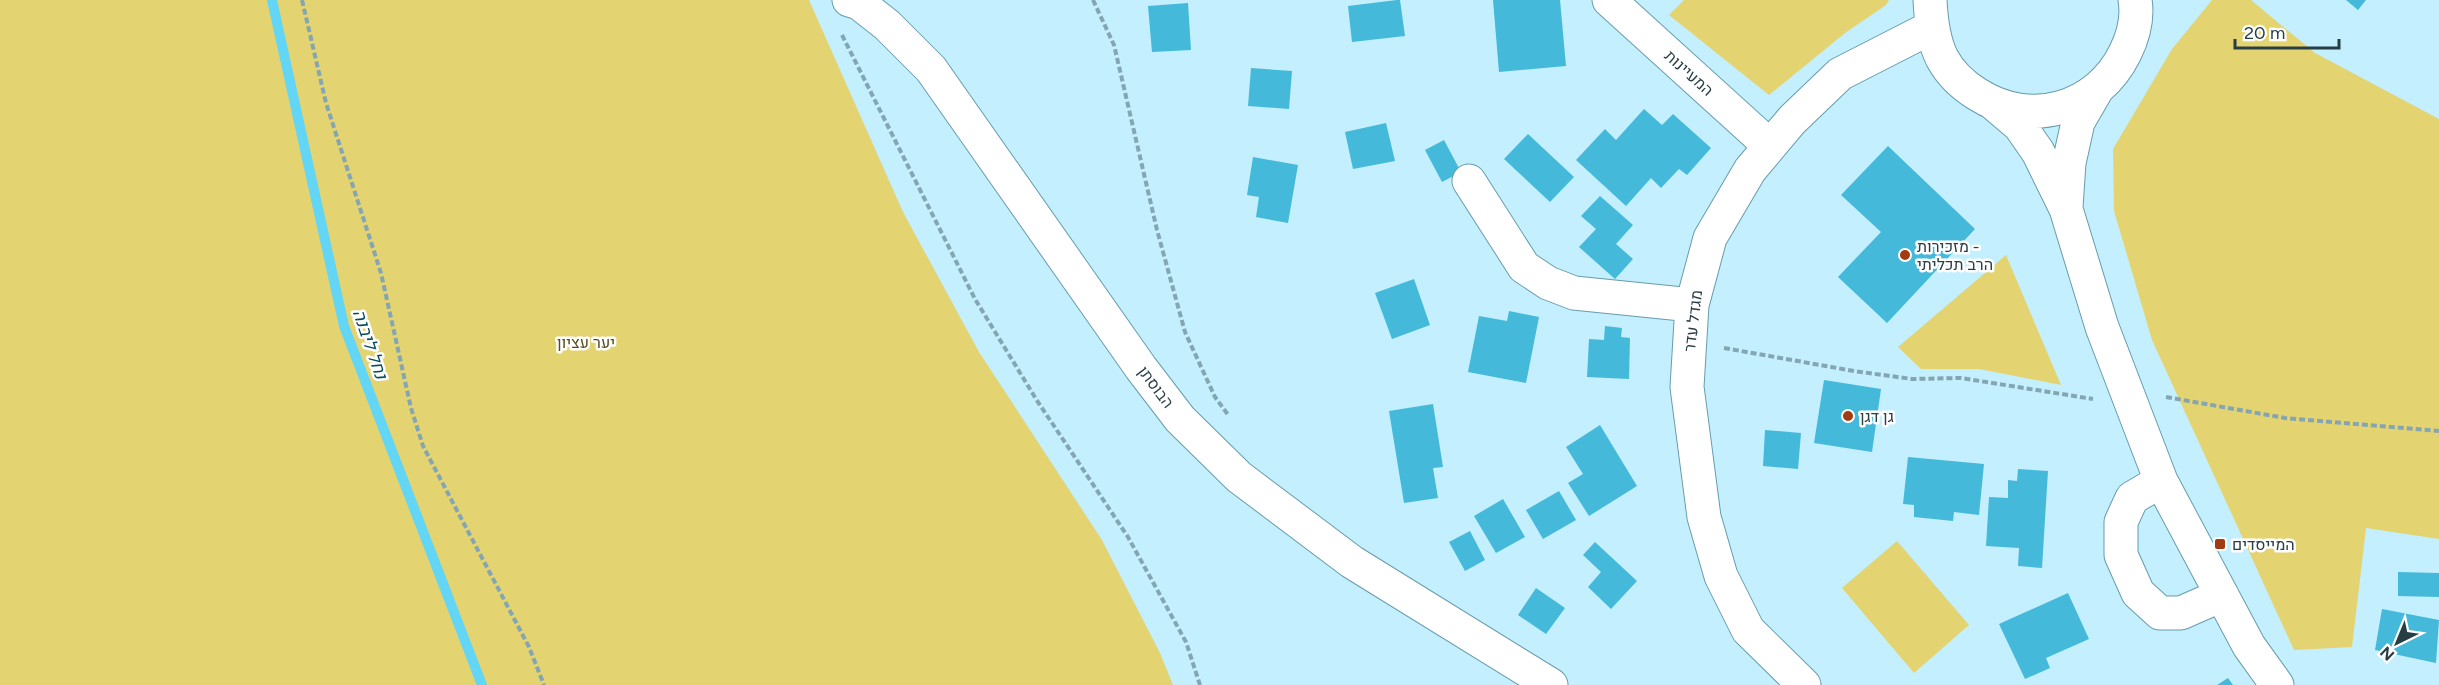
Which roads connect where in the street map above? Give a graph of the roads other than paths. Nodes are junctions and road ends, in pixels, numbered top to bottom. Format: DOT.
graph roads {
  1 [pos="1609,0"];
  2 [pos="2135,0"];
  3 [pos="844,14"];
  4 [pos="1931,14"];
  5 [pos="2097,91"];
  6 [pos="1994,104"];
  7 [pos="1770,146"];
  8 [pos="1469,181"];
  9 [pos="2066,209"];
  10 [pos="1692,304"];
  11 [pos="2161,481"];
  12 [pos="2222,595"];
  13 [pos="1551,685"];
  14 [pos="1804,685"];
  15 [pos="2277,685"];
  1 -- 7 [label="street, המעיינות"];
  2 -- 5 [label="street"];
  3 -- 13 [label="street, הבוסתן"];
  4 -- 6 [label="street"];
  4 -- 7 [label="street, מגדל עדר"];
  5 -- 6 [label="street"];
  5 -- 9 [label="street"];
  6 -- 9 [label="street"];
  7 -- 10 [label="street, מגדל עדר"];
  8 -- 10 [label="street"];
  9 -- 11 [label="street"];
  10 -- 14 [label="street, מגדל עדר"];
  11 -- 12 [label="street"];
  11 -- 12 [label="street"];
  12 -- 15 [label="street"];
}
